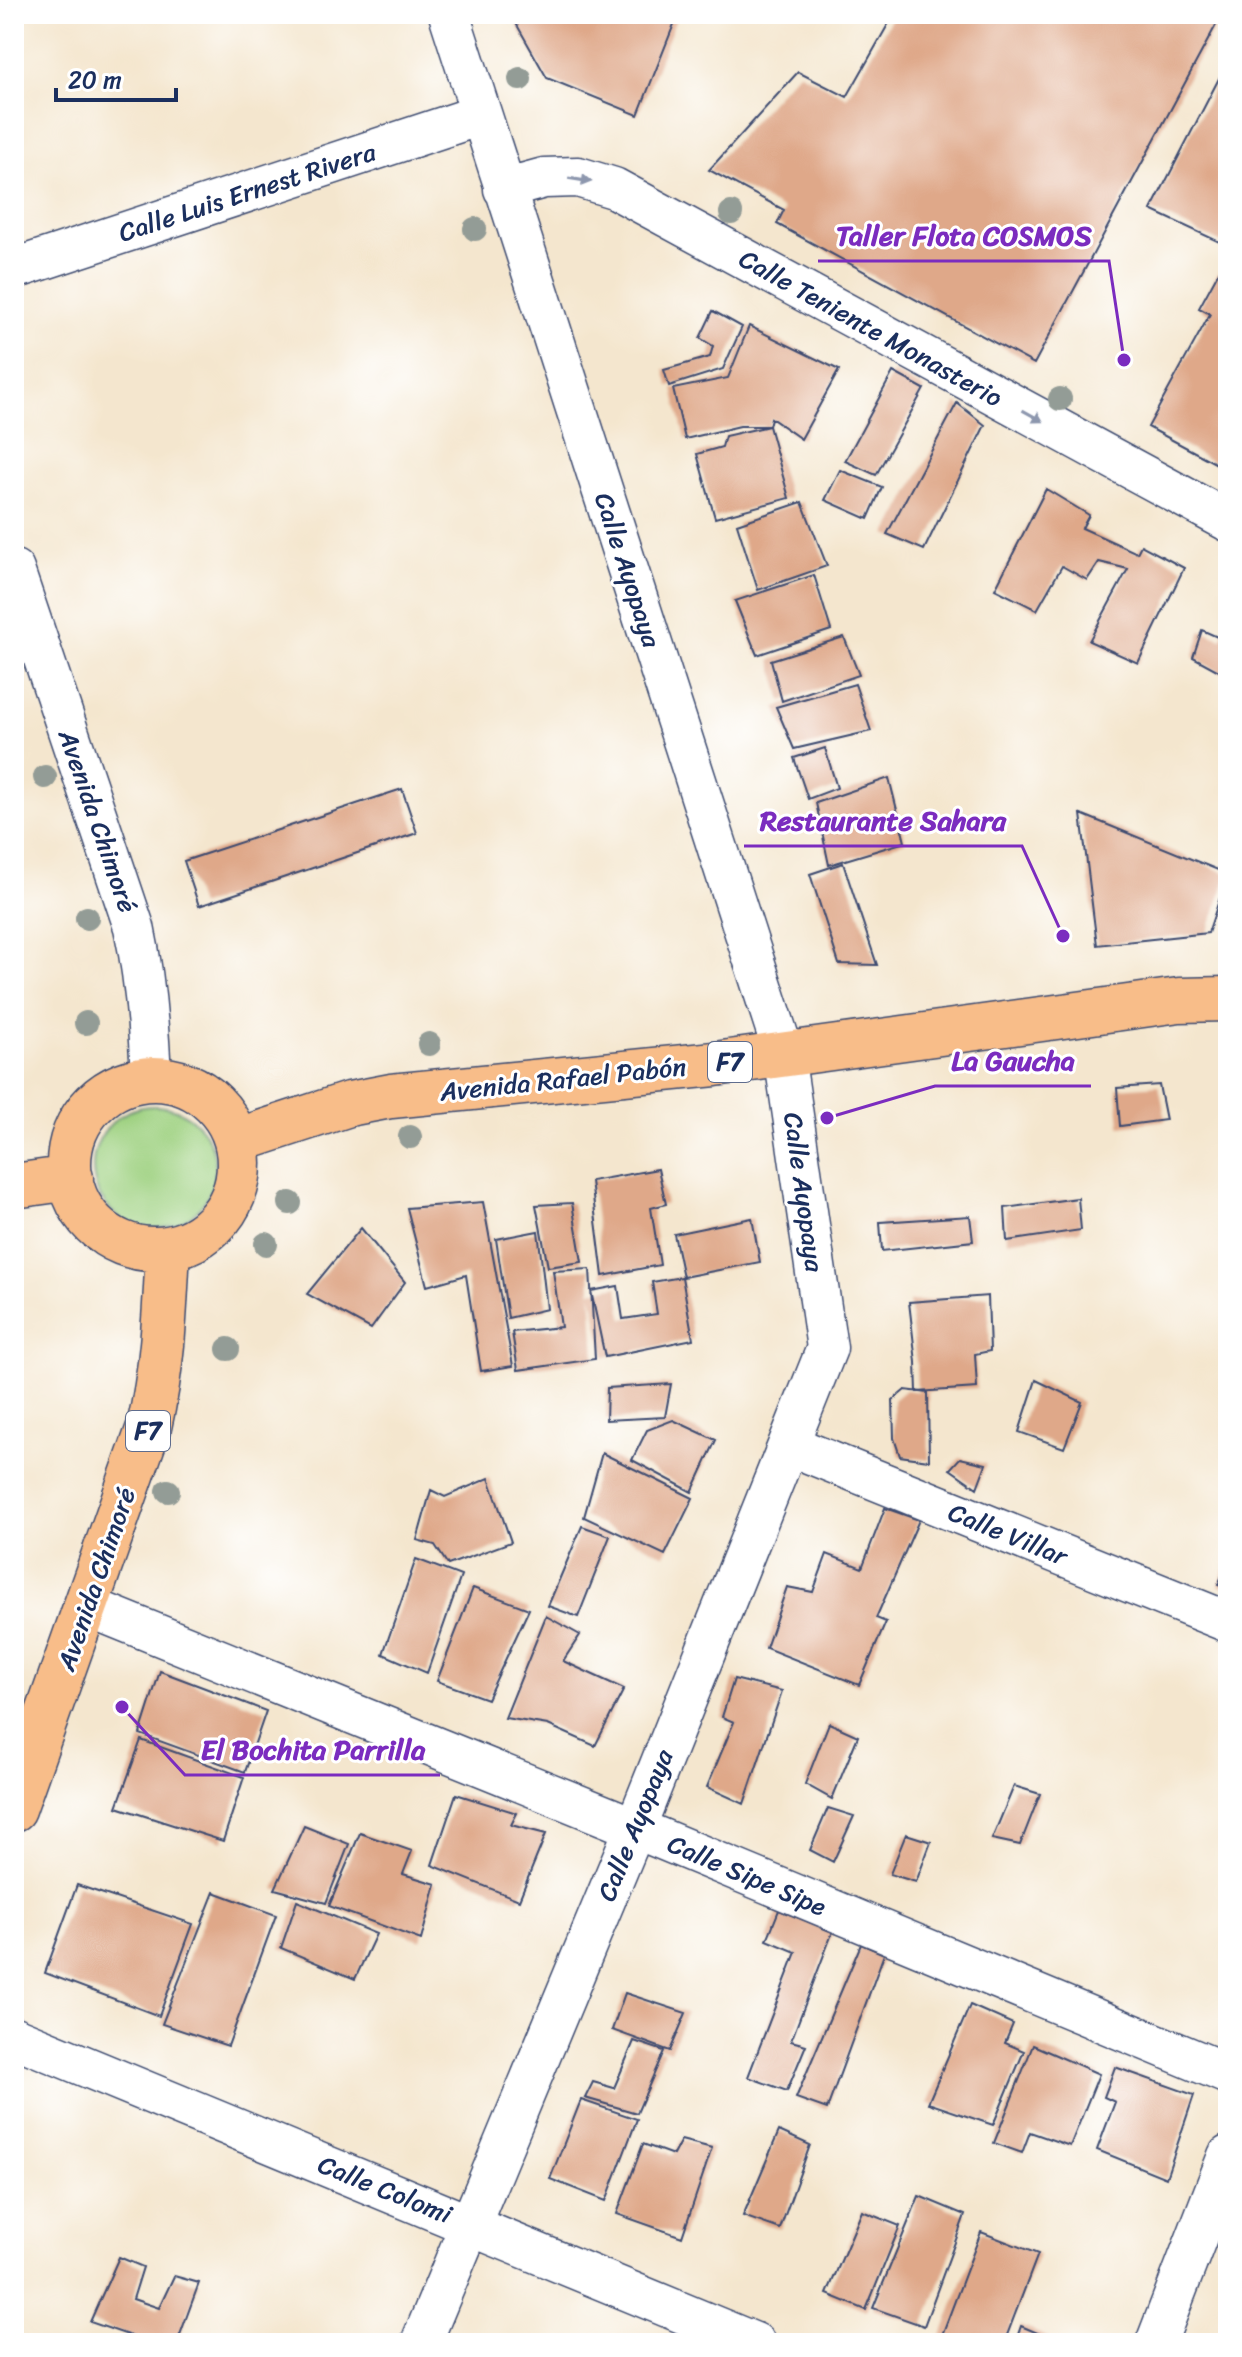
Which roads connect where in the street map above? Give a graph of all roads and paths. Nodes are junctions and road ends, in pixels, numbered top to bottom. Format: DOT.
graph roads {
  1 [pos="449,14"];
  2 [pos="480,115"];
  3 [pos="504,189"];
  4 [pos="14,269"];
  5 [pos="1228,521"];
  6 [pos="14,570"];
  7 [pos="1228,999"];
  8 [pos="784,1054"];
  9 [pos="151,1079"];
  10 [pos="236,1141"];
  11 [pos="71,1178"];
  12 [pos="14,1186"];
  13 [pos="168,1248"];
  14 [pos="789,1445"];
  15 [pos="87,1606"];
  16 [pos="1228,1622"];
  17 [pos="14,1809"];
  18 [pos="635,1828"];
  19 [pos="14,2037"];
  20 [pos="1228,2074"];
  21 [pos="1228,2156"];
  22 [pos="469,2224"];
  23 [pos="421,2343"];
  24 [pos="755,2343"];
  25 [pos="1156,2343"];
  1 -- 2 [label="street, Calle Ayopaya"];
  2 -- 3 [label="street, Calle Ayopaya"];
  2 -- 4 [label="street, Calle Luis Ernest Rivera"];
  3 -- 5 [label="street, Calle Teniente Monasterio, one-way"];
  3 -- 8 [label="street, Calle Ayopaya"];
  6 -- 9 [label="street, Avenida Chimoré"];
  7 -- 8 [label="highway, Avenida Rafael Pabón / F7"];
  8 -- 10 [label="highway, Avenida Rafael Pabón / F7"];
  8 -- 14 [label="street, Calle Ayopaya"];
  9 -- 10 [label="highway"];
  9 -- 11 [label="highway"];
  10 -- 13 [label="highway"];
  11 -- 12 [label="highway"];
  11 -- 13 [label="highway"];
  13 -- 15 [label="highway, Avenida Chimoré / F7"];
  14 -- 16 [label="street, Calle Villar"];
  14 -- 18 [label="street, Calle Ayopaya"];
  15 -- 17 [label="highway, Avenida Chimoré / F7"];
  15 -- 18 [label="street, Calle Sipe Sipe"];
  18 -- 20 [label="street, Calle Sipe Sipe"];
  18 -- 22 [label="street, Calle Ayopaya"];
  19 -- 22 [label="street, Calle Colomi"];
  21 -- 25 [label="street"];
  22 -- 23 [label="street, Calle Ayopaya"];
  22 -- 24 [label="street, Calle Colomi"];
}
